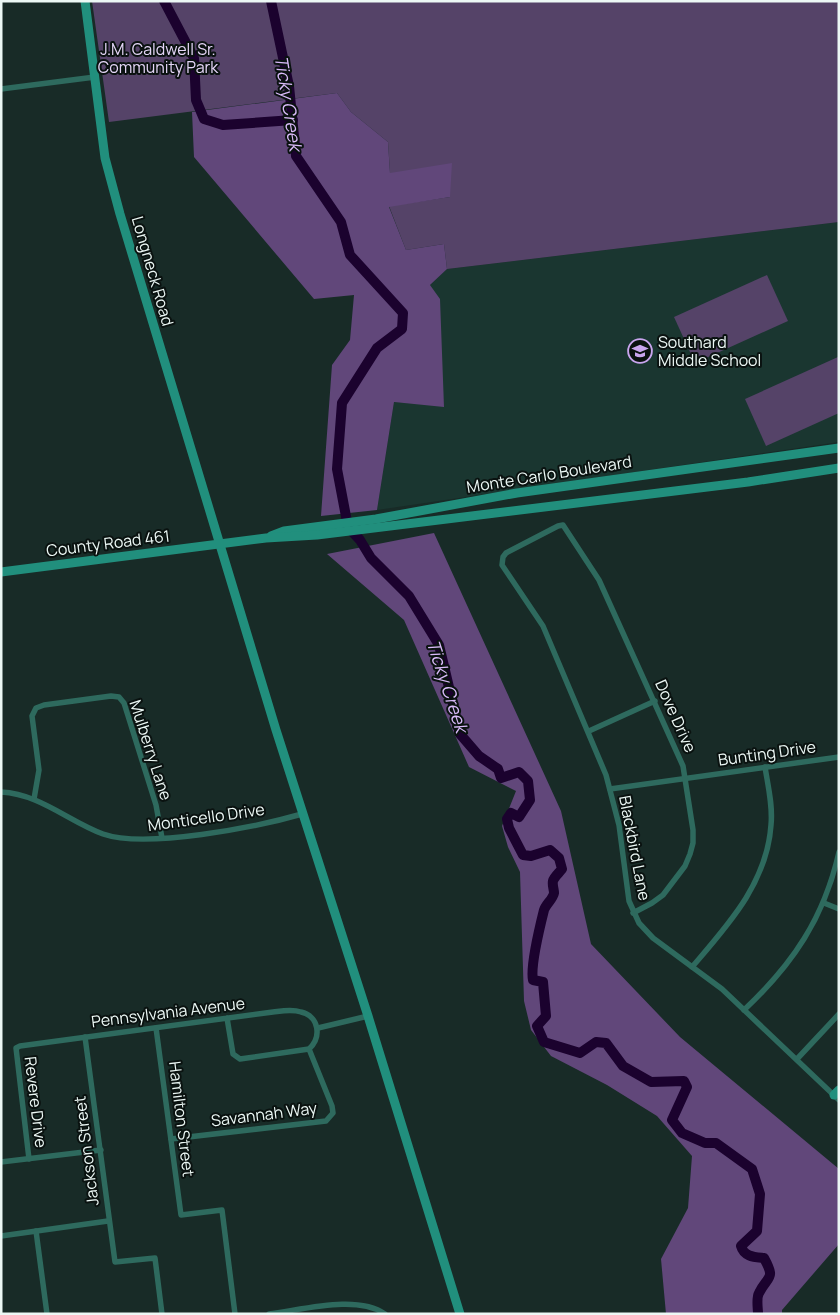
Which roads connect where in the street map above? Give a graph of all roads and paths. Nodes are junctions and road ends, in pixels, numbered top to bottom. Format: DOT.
graph roads {
  1 [pos="85,1"];
  2 [pos="95,77"];
  3 [pos="1,89"];
  4 [pos="839,448"];
  5 [pos="839,468"];
  6 [pos="376,523"];
  7 [pos="219,544"];
  8 [pos="502,565"];
  9 [pos="1,572"];
  10 [pos="655,701"];
  11 [pos="589,731"];
  12 [pos="838,757"];
  13 [pos="839,761"];
  14 [pos="766,767"];
  15 [pos="685,779"];
  16 [pos="610,790"];
  17 [pos="1,792"];
  18 [pos="34,799"];
  19 [pos="302,814"];
  20 [pos="162,838"];
  21 [pos="839,852"];
  22 [pos="824,903"];
  23 [pos="839,909"];
  24 [pos="634,913"];
  25 [pos="692,967"];
  26 [pos="744,1010"];
  27 [pos="839,1014"];
  28 [pos="368,1016"];
  29 [pos="228,1018"];
  30 [pos="156,1028"];
  31 [pos="318,1028"];
  32 [pos="85,1037"];
  33 [pos="16,1048"];
  34 [pos="309,1049"];
  35 [pos="797,1059"];
  36 [pos="837,1095"];
  37 [pos="170,1139"];
  38 [pos="101,1150"];
  39 [pos="29,1159"];
  40 [pos="1,1162"];
  41 [pos="108,1221"];
  42 [pos="36,1231"];
  43 [pos="1,1236"];
  44 [pos="47,1314"];
  45 [pos="162,1314"];
  46 [pos="235,1314"];
  47 [pos="269,1314"];
  48 [pos="386,1314"];
  49 [pos="460,1314"];
  1 -- 2 [label="street, Longneck Road"];
  2 -- 3 [label="street"];
  2 -- 7 [label="street, Longneck Road"];
  4 -- 6 [label="street, Monte Carlo Boulevard"];
  5 -- 6 [label="street, Monte Carlo Boulevard"];
  6 -- 7 [label="street, Monte Carlo Boulevard"];
  7 -- 9 [label="street, County Road 461"];
  7 -- 19 [label="street, Longneck Road"];
  8 -- 10 [label="street, Dove Drive"];
  8 -- 11 [label="street, Blackbird Lane"];
  10 -- 11 [label="street"];
  10 -- 15 [label="street, Dove Drive"];
  11 -- 16 [label="street, Blackbird Lane"];
  12 -- 13 [label="street"];
  12 -- 14 [label="street, Bunting Drive"];
  14 -- 15 [label="street, Bunting Drive"];
  14 -- 25 [label="street"];
  15 -- 16 [label="street, Bunting Drive"];
  15 -- 24 [label="street, Dove Drive"];
  16 -- 24 [label="street, Blackbird Lane"];
  17 -- 18 [label="street, Monticello Drive"];
  18 -- 20 [label="street, Monticello Drive"];
  18 -- 20 [label="street, Mulberry Lane"];
  19 -- 20 [label="street, Monticello Drive"];
  19 -- 28 [label="street, Longneck Road"];
  21 -- 22 [label="street"];
  22 -- 23 [label="street"];
  22 -- 26 [label="street"];
  24 -- 25 [label="street, Blackbird Lane"];
  25 -- 26 [label="street, Blackbird Lane"];
  26 -- 35 [label="street, Blackbird Lane"];
  27 -- 35 [label="street"];
  28 -- 31 [label="street"];
  28 -- 49 [label="street, Longneck Road"];
  29 -- 30 [label="street, Pennsylvania Avenue"];
  29 -- 31 [label="street, Pennsylvania Avenue"];
  29 -- 34 [label="street"];
  30 -- 32 [label="street, Pennsylvania Avenue"];
  30 -- 37 [label="street, Hamilton Street"];
  31 -- 34 [label="street"];
  32 -- 33 [label="street, Pennsylvania Avenue"];
  32 -- 38 [label="street, Jackson Street"];
  33 -- 39 [label="street, Revere Drive"];
  34 -- 37 [label="street, Savannah Way"];
  35 -- 36 [label="street, Blackbird Lane"];
  37 -- 46 [label="street, Hamilton Street"];
  38 -- 39 [label="street"];
  38 -- 41 [label="street, Jackson Street"];
  39 -- 40 [label="street"];
  41 -- 42 [label="street"];
  41 -- 45 [label="street, Jackson Street"];
  42 -- 43 [label="street"];
  42 -- 44 [label="street"];
  47 -- 48 [label="street"];
}
